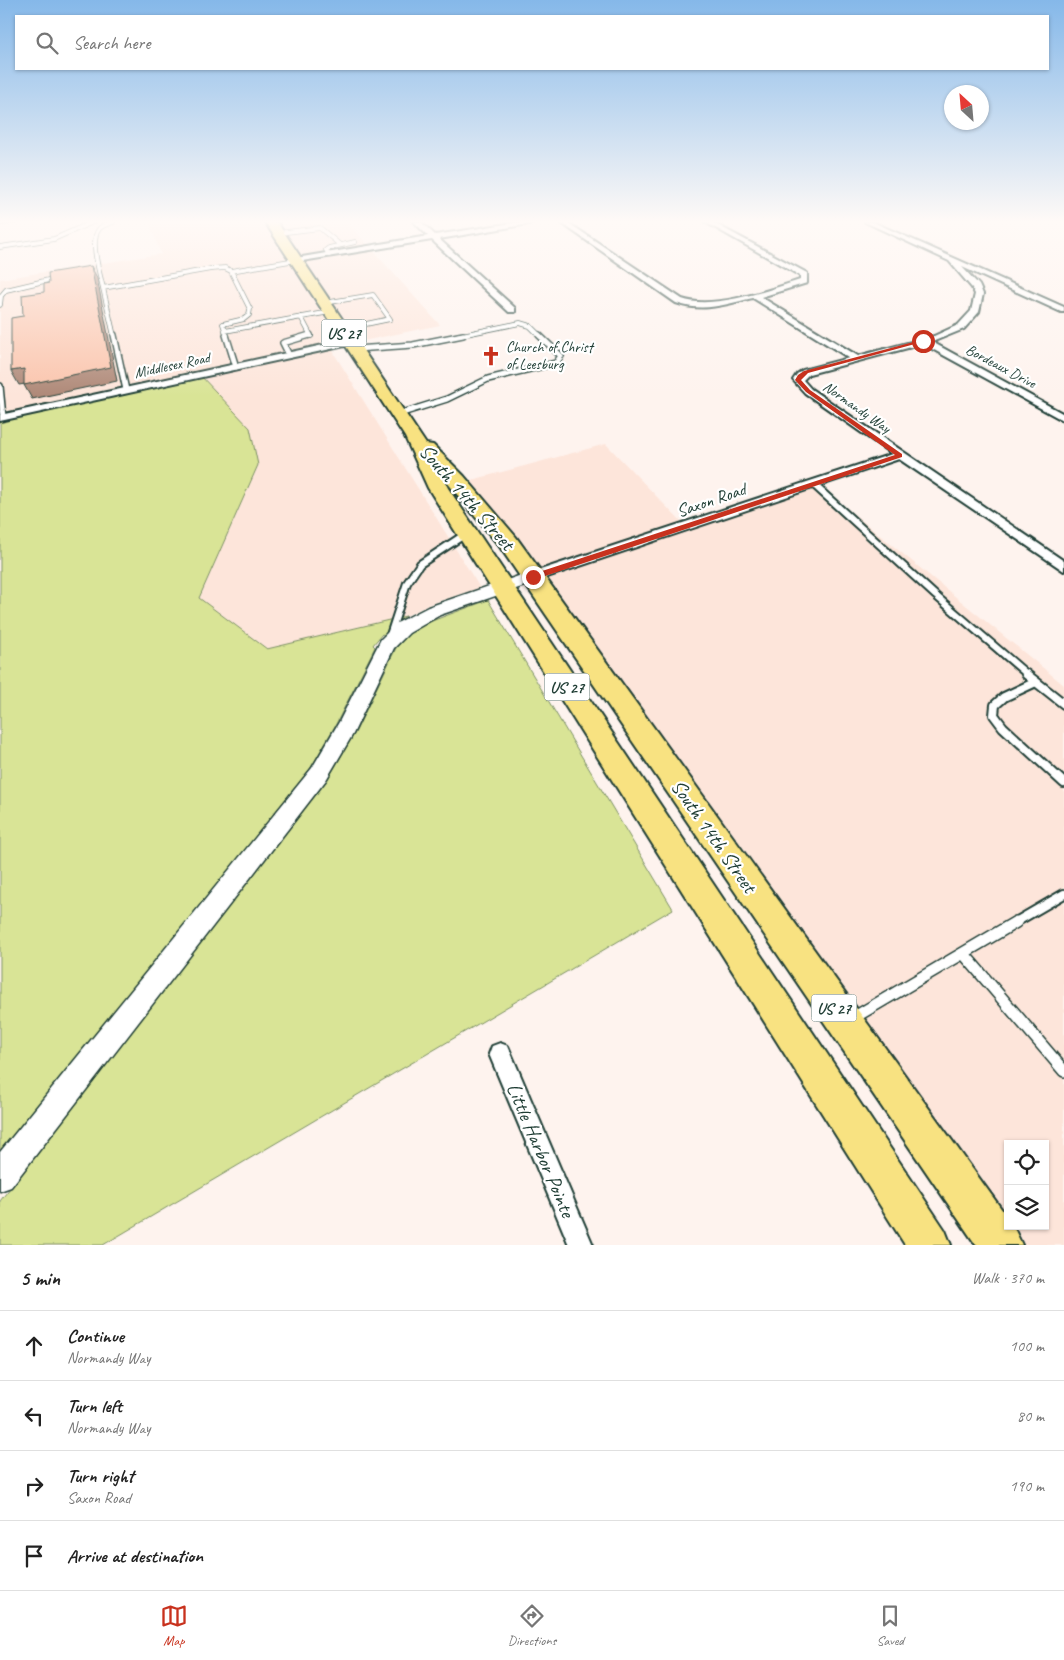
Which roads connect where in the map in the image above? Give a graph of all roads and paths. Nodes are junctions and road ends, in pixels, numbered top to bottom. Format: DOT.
graph roads {
  1 [pos="48,280"];
  2 [pos="102,280"];
  3 [pos="149,280"];
  4 [pos="236,280"];
  5 [pos="309,280"];
  6 [pos="480,280"];
  7 [pos="647,280"];
  8 [pos="804,280"];
  9 [pos="970,280"];
  10 [pos="997,280"];
  11 [pos="103,288"];
  12 [pos="755,296"];
  13 [pos="0,305"];
  14 [pos="327,307"];
  15 [pos="512,310"];
  16 [pos="1064,310"];
  17 [pos="301,317"];
  18 [pos="284,320"];
  19 [pos="270,323"];
  20 [pos="520,323"];
  21 [pos="287,325"];
  22 [pos="273,328"];
  23 [pos="342,329"];
  24 [pos="225,332"];
  25 [pos="292,334"];
  26 [pos="279,336"];
  27 [pos="296,340"];
  28 [pos="923,341"];
  29 [pos="283,343"];
  30 [pos="353,346"];
  31 [pos="289,355"];
  32 [pos="857,358"];
  33 [pos="236,367"];
  34 [pos="0,386"];
  35 [pos="126,390"];
  36 [pos="399,414"];
  37 [pos="2,418"];
  38 [pos="1064,418"];
  39 [pos="414,437"];
  40 [pos="900,456"];
  41 [pos="812,484"];
  42 [pos="468,533"];
  43 [pos="1064,567"];
  44 [pos="517,583"];
  45 [pos="387,644"];
  46 [pos="1036,682"];
  47 [pos="1064,704"];
  48 [pos="1064,783"];
  49 [pos="1064,894"];
  50 [pos="964,954"];
  51 [pos="845,1023"];
  52 [pos="500,1054"];
  53 [pos="1064,1072"];
  54 [pos="0,1176"];
  55 [pos="579,1244"];
  56 [pos="930,1245"];
  57 [pos="1001,1245"];
  1 -- 13 [label="lane"];
  2 -- 11 [label="lane"];
  3 -- 11 [label="lane"];
  4 -- 24 [label="lane"];
  5 -- 14 [label="highway, South 14th Street / US 27"];
  6 -- 15 [label="street"];
  7 -- 12 [label="street"];
  8 -- 12 [label="street"];
  9 -- 28 [label="street, Normandy Way"];
  10 -- 16 [label="street"];
  11 -- 35 [label="lane"];
  12 -- 32 [label="street"];
  14 -- 17 [label="lane"];
  14 -- 23 [label="highway, South 14th Street / US 27"];
  14 -- 23 [label="lane"];
  15 -- 20 [label="lane"];
  17 -- 18 [label="lane"];
  17 -- 27 [label="lane"];
  18 -- 19 [label="lane"];
  18 -- 21 [label="lane"];
  19 -- 22 [label="lane"];
  19 -- 24 [label="lane"];
  20 -- 30 [label="lane"];
  20 -- 36 [label="lane"];
  23 -- 30 [label="highway, South 14th Street / US 27"];
  24 -- 33 [label="lane"];
  25 -- 27 [label="lane"];
  26 -- 29 [label="lane"];
  27 -- 29 [label="lane"];
  28 -- 32 [label="street, Normandy Way"];
  28 -- 38 [label="street, Bordeaux Drive"];
  29 -- 31 [label="lane"];
  30 -- 31 [label="street, Middlesex Road"];
  30 -- 36 [label="highway, South 14th Street / US 27"];
  31 -- 33 [label="street, Middlesex Road"];
  32 -- 40 [label="street, Normandy Way"];
  33 -- 35 [label="street, Middlesex Road"];
  34 -- 37 [label="lane"];
  35 -- 37 [label="street, Middlesex Road"];
  36 -- 39 [label="highway, South 14th Street / US 27"];
  39 -- 42 [label="highway, South 14th Street / US 27"];
  39 -- 44 [label="highway, South 14th Street / US 27"];
  40 -- 41 [label="street, Saxon Road"];
  40 -- 43 [label="street, Normandy Way"];
  41 -- 44 [label="street, Saxon Road"];
  41 -- 46 [label="lane"];
  42 -- 44 [label="highway, South 14th Street / US 27"];
  42 -- 45 [label="lane"];
  44 -- 45 [label="street"];
  44 -- 51 [label="highway, South 14th Street / US 27"];
  44 -- 56 [label="highway, South 14th Street / US 27"];
  45 -- 54 [label="street"];
  46 -- 47 [label="lane"];
  46 -- 48 [label="lane"];
  49 -- 50 [label="lane"];
  50 -- 51 [label="lane"];
  50 -- 53 [label="lane"];
  51 -- 57 [label="highway, South 14th Street / US 27"];
  52 -- 55 [label="street, Little Harbor Pointe"];
}
